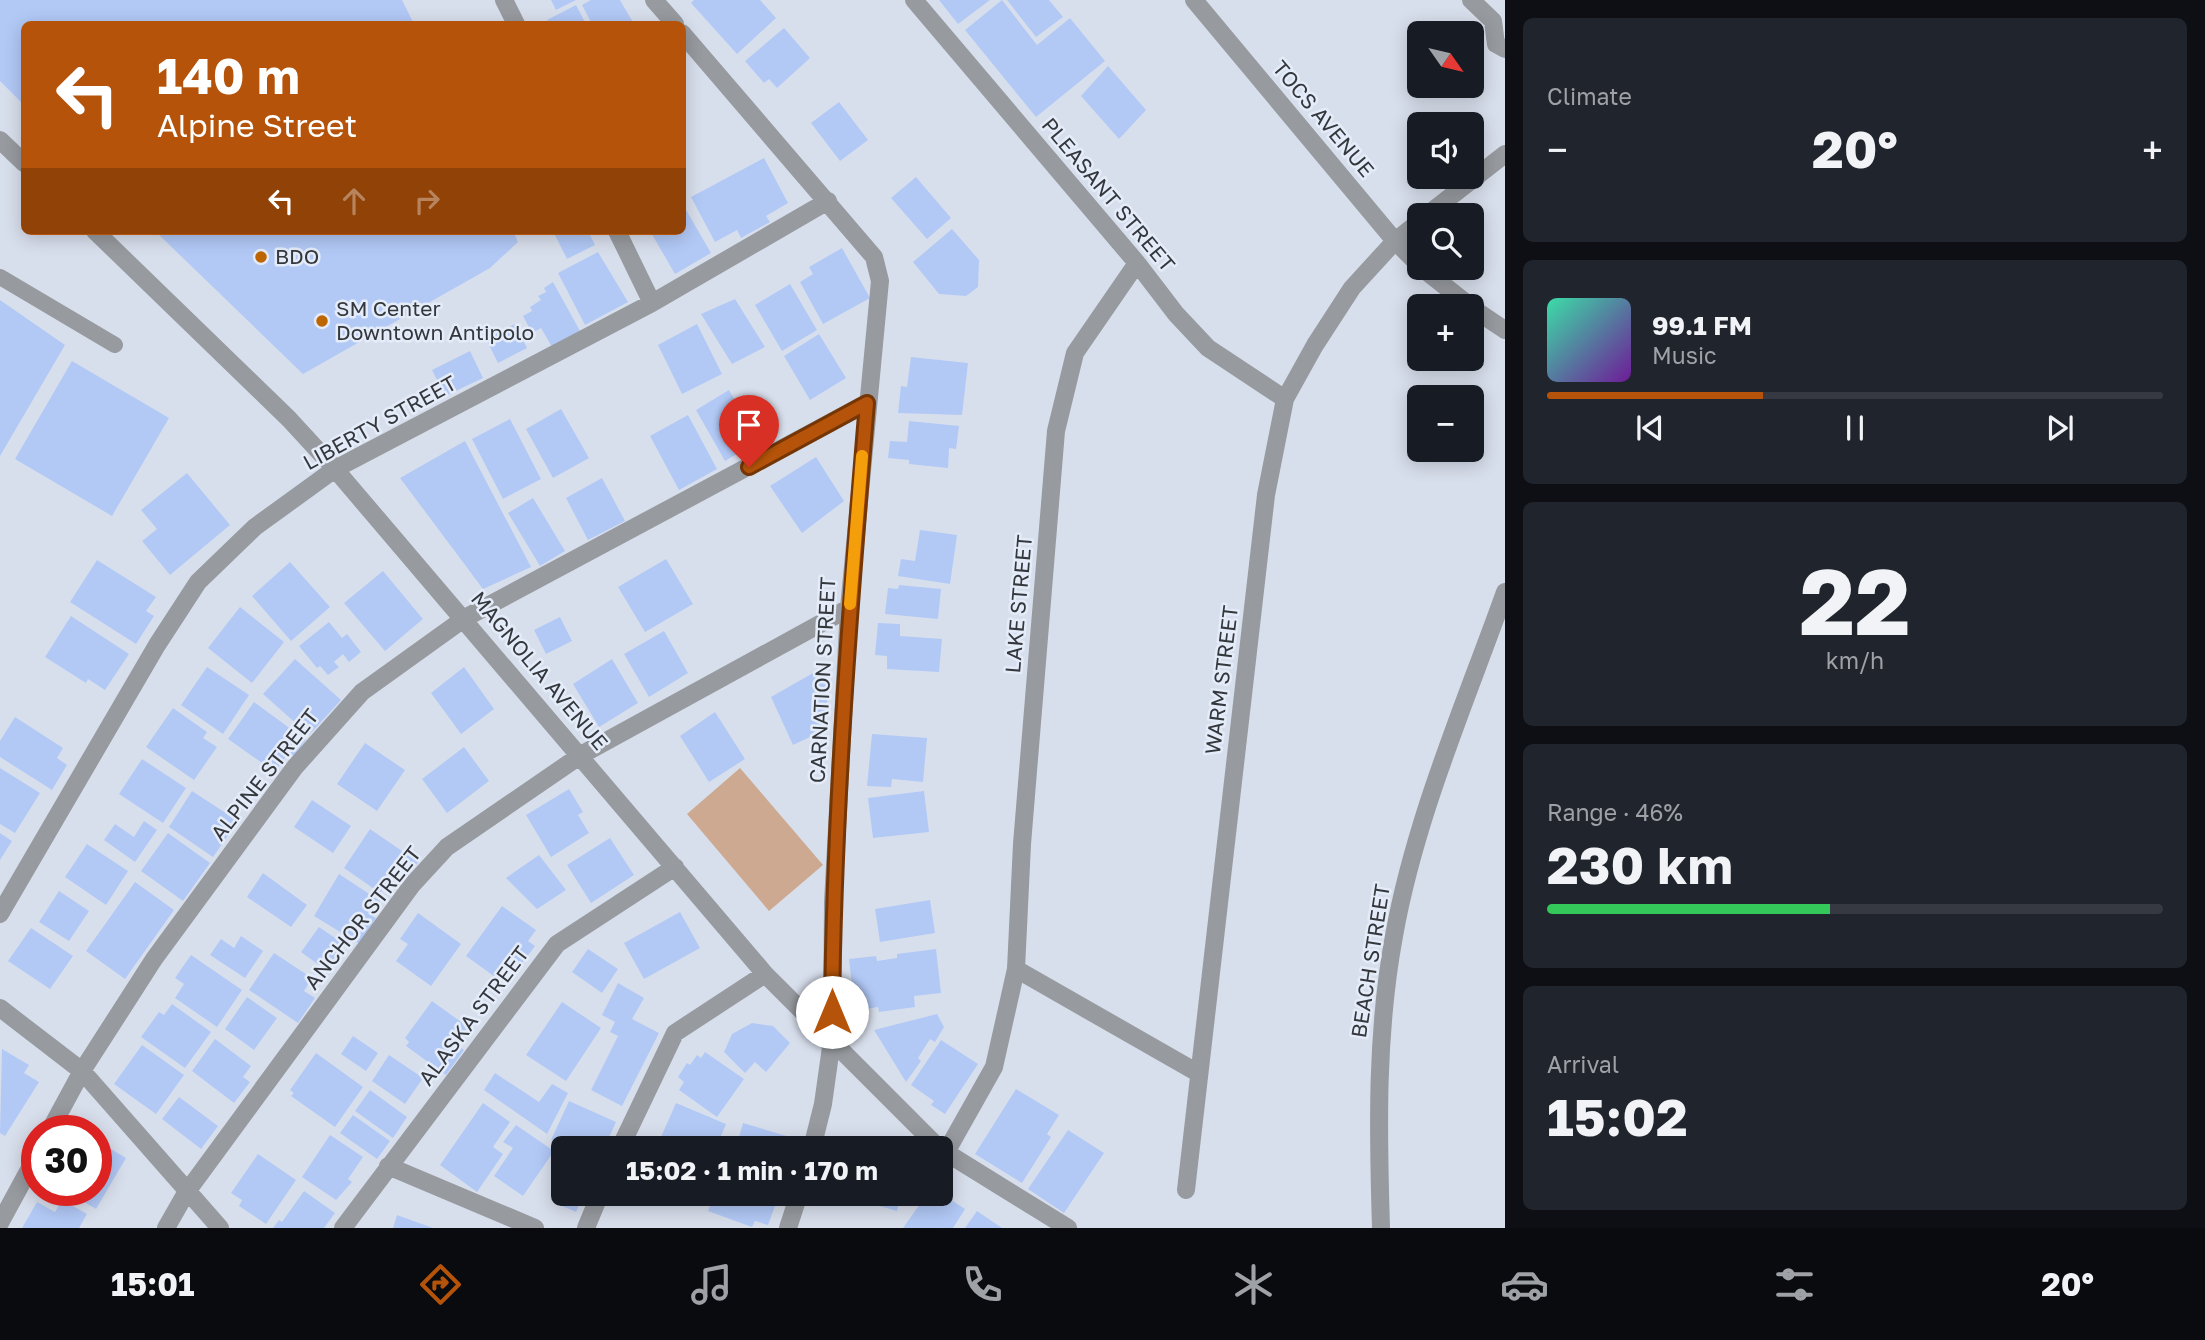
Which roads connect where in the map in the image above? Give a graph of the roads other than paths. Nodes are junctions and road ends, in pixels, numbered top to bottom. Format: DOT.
graph roads {
  1 [pos="504,0"];
  2 [pos="654,0"];
  3 [pos="914,0"];
  4 [pos="1194,0"];
  5 [pos="1471,0"];
  6 [pos="514,21"];
  7 [pos="673,21"];
  8 [pos="686,38"];
  9 [pos="1505,49"];
  10 [pos="0,140"];
  11 [pos="1505,153"];
  12 [pos="21,160"];
  13 [pos="828,201"];
  14 [pos="1442,203"];
  15 [pos="1407,232"];
  16 [pos="99,235"];
  17 [pos="619,235"];
  18 [pos="1395,241"];
  19 [pos="1407,253"];
  20 [pos="1137,263"];
  21 [pos="0,277"];
  22 [pos="1438,280"];
  23 [pos="1455,294"];
  24 [pos="652,303"];
  25 [pos="1484,316"];
  26 [pos="1505,330"];
  27 [pos="115,345"];
  28 [pos="1285,399"];
  29 [pos="867,403"];
  30 [pos="335,469"];
  31 [pos="1505,592"];
  32 [pos="849,608"];
  33 [pos="465,618"];
  34 [pos="580,755"];
  35 [pos="675,867"];
  36 [pos="0,914"];
  37 [pos="1016,969"];
  38 [pos="765,974"];
  39 [pos="0,1008"];
  40 [pos="832,1040"];
  41 [pos="82,1071"];
  42 [pos="1198,1073"];
  43 [pos="58,1115"];
  44 [pos="626,1136"];
  45 [pos="815,1136"];
  46 [pos="927,1136"];
  47 [pos="951,1136"];
  48 [pos="953,1158"];
  49 [pos="388,1166"];
  50 [pos="21,1184"];
  51 [pos="1186,1190"];
  52 [pos="186,1193"];
  53 [pos="595,1206"];
  54 [pos="795,1206"];
  55 [pos="0,1223"];
  56 [pos="166,1228"];
  57 [pos="220,1228"];
  58 [pos="343,1228"];
  59 [pos="535,1228"];
  60 [pos="586,1228"];
  61 [pos="788,1228"];
  62 [pos="1068,1228"];
  63 [pos="1381,1228"];
  1 -- 6 [label="street"];
  2 -- 7 [label="street"];
  3 -- 20 [label="street, PLEASANT STREET"];
  4 -- 18 [label="street, TOCS AVENUE"];
  5 -- 9 [label="street"];
  8 -- 13 [label="street, CARNATION STREET"];
  10 -- 12 [label="street"];
  11 -- 14 [label="street"];
  13 -- 24 [label="street, LIBERTY STREET"];
  13 -- 29 [label="street, CARNATION STREET"];
  15 -- 18 [label="street, WARM STREET"];
  16 -- 30 [label="street, MAGNOLIA AVENUE"];
  17 -- 24 [label="street"];
  18 -- 19 [label="street, TOCS AVENUE"];
  18 -- 28 [label="street, WARM STREET"];
  20 -- 28 [label="street, PLEASANT STREET"];
  20 -- 37 [label="street, LAKE STREET"];
  21 -- 27 [label="lane"];
  22 -- 23 [label="street, TOCS AVENUE"];
  24 -- 30 [label="street, LIBERTY STREET"];
  25 -- 26 [label="street, TOCS AVENUE"];
  28 -- 42 [label="street, WARM STREET"];
  29 -- 32 [label="street, CARNATION STREET"];
  29 -- 33 [label="street, ALPINE STREET"];
  30 -- 33 [label="street, MAGNOLIA AVENUE"];
  30 -- 36 [label="street, LIBERTY STREET"];
  31 -- 63 [label="street, BEACH STREET"];
  32 -- 34 [label="street, ANCHOR STREET"];
  32 -- 40 [label="street, CARNATION STREET"];
  33 -- 34 [label="street, MAGNOLIA AVENUE"];
  33 -- 41 [label="street, ALPINE STREET"];
  34 -- 35 [label="street, MAGNOLIA AVENUE"];
  34 -- 52 [label="street, ANCHOR STREET"];
  35 -- 38 [label="street, MAGNOLIA AVENUE"];
  35 -- 49 [label="street, ALASKA STREET"];
  37 -- 42 [label="street"];
  37 -- 47 [label="street, LAKE STREET"];
  38 -- 40 [label="street, MAGNOLIA AVENUE"];
  38 -- 44 [label="street"];
  39 -- 41 [label="street"];
  40 -- 45 [label="street, CARNATION STREET"];
  40 -- 46 [label="street, MAGNOLIA AVENUE"];
  41 -- 43 [label="street, ALPINE STREET"];
  41 -- 52 [label="street"];
  42 -- 51 [label="street, WARM STREET"];
  48 -- 62 [label="street, MAGNOLIA AVENUE"];
  49 -- 58 [label="street, ALASKA STREET"];
  49 -- 59 [label="street"];
  50 -- 55 [label="street"];
  52 -- 56 [label="street, ANCHOR STREET"];
  52 -- 57 [label="street"];
  53 -- 60 [label="street"];
  54 -- 61 [label="street"];
}
